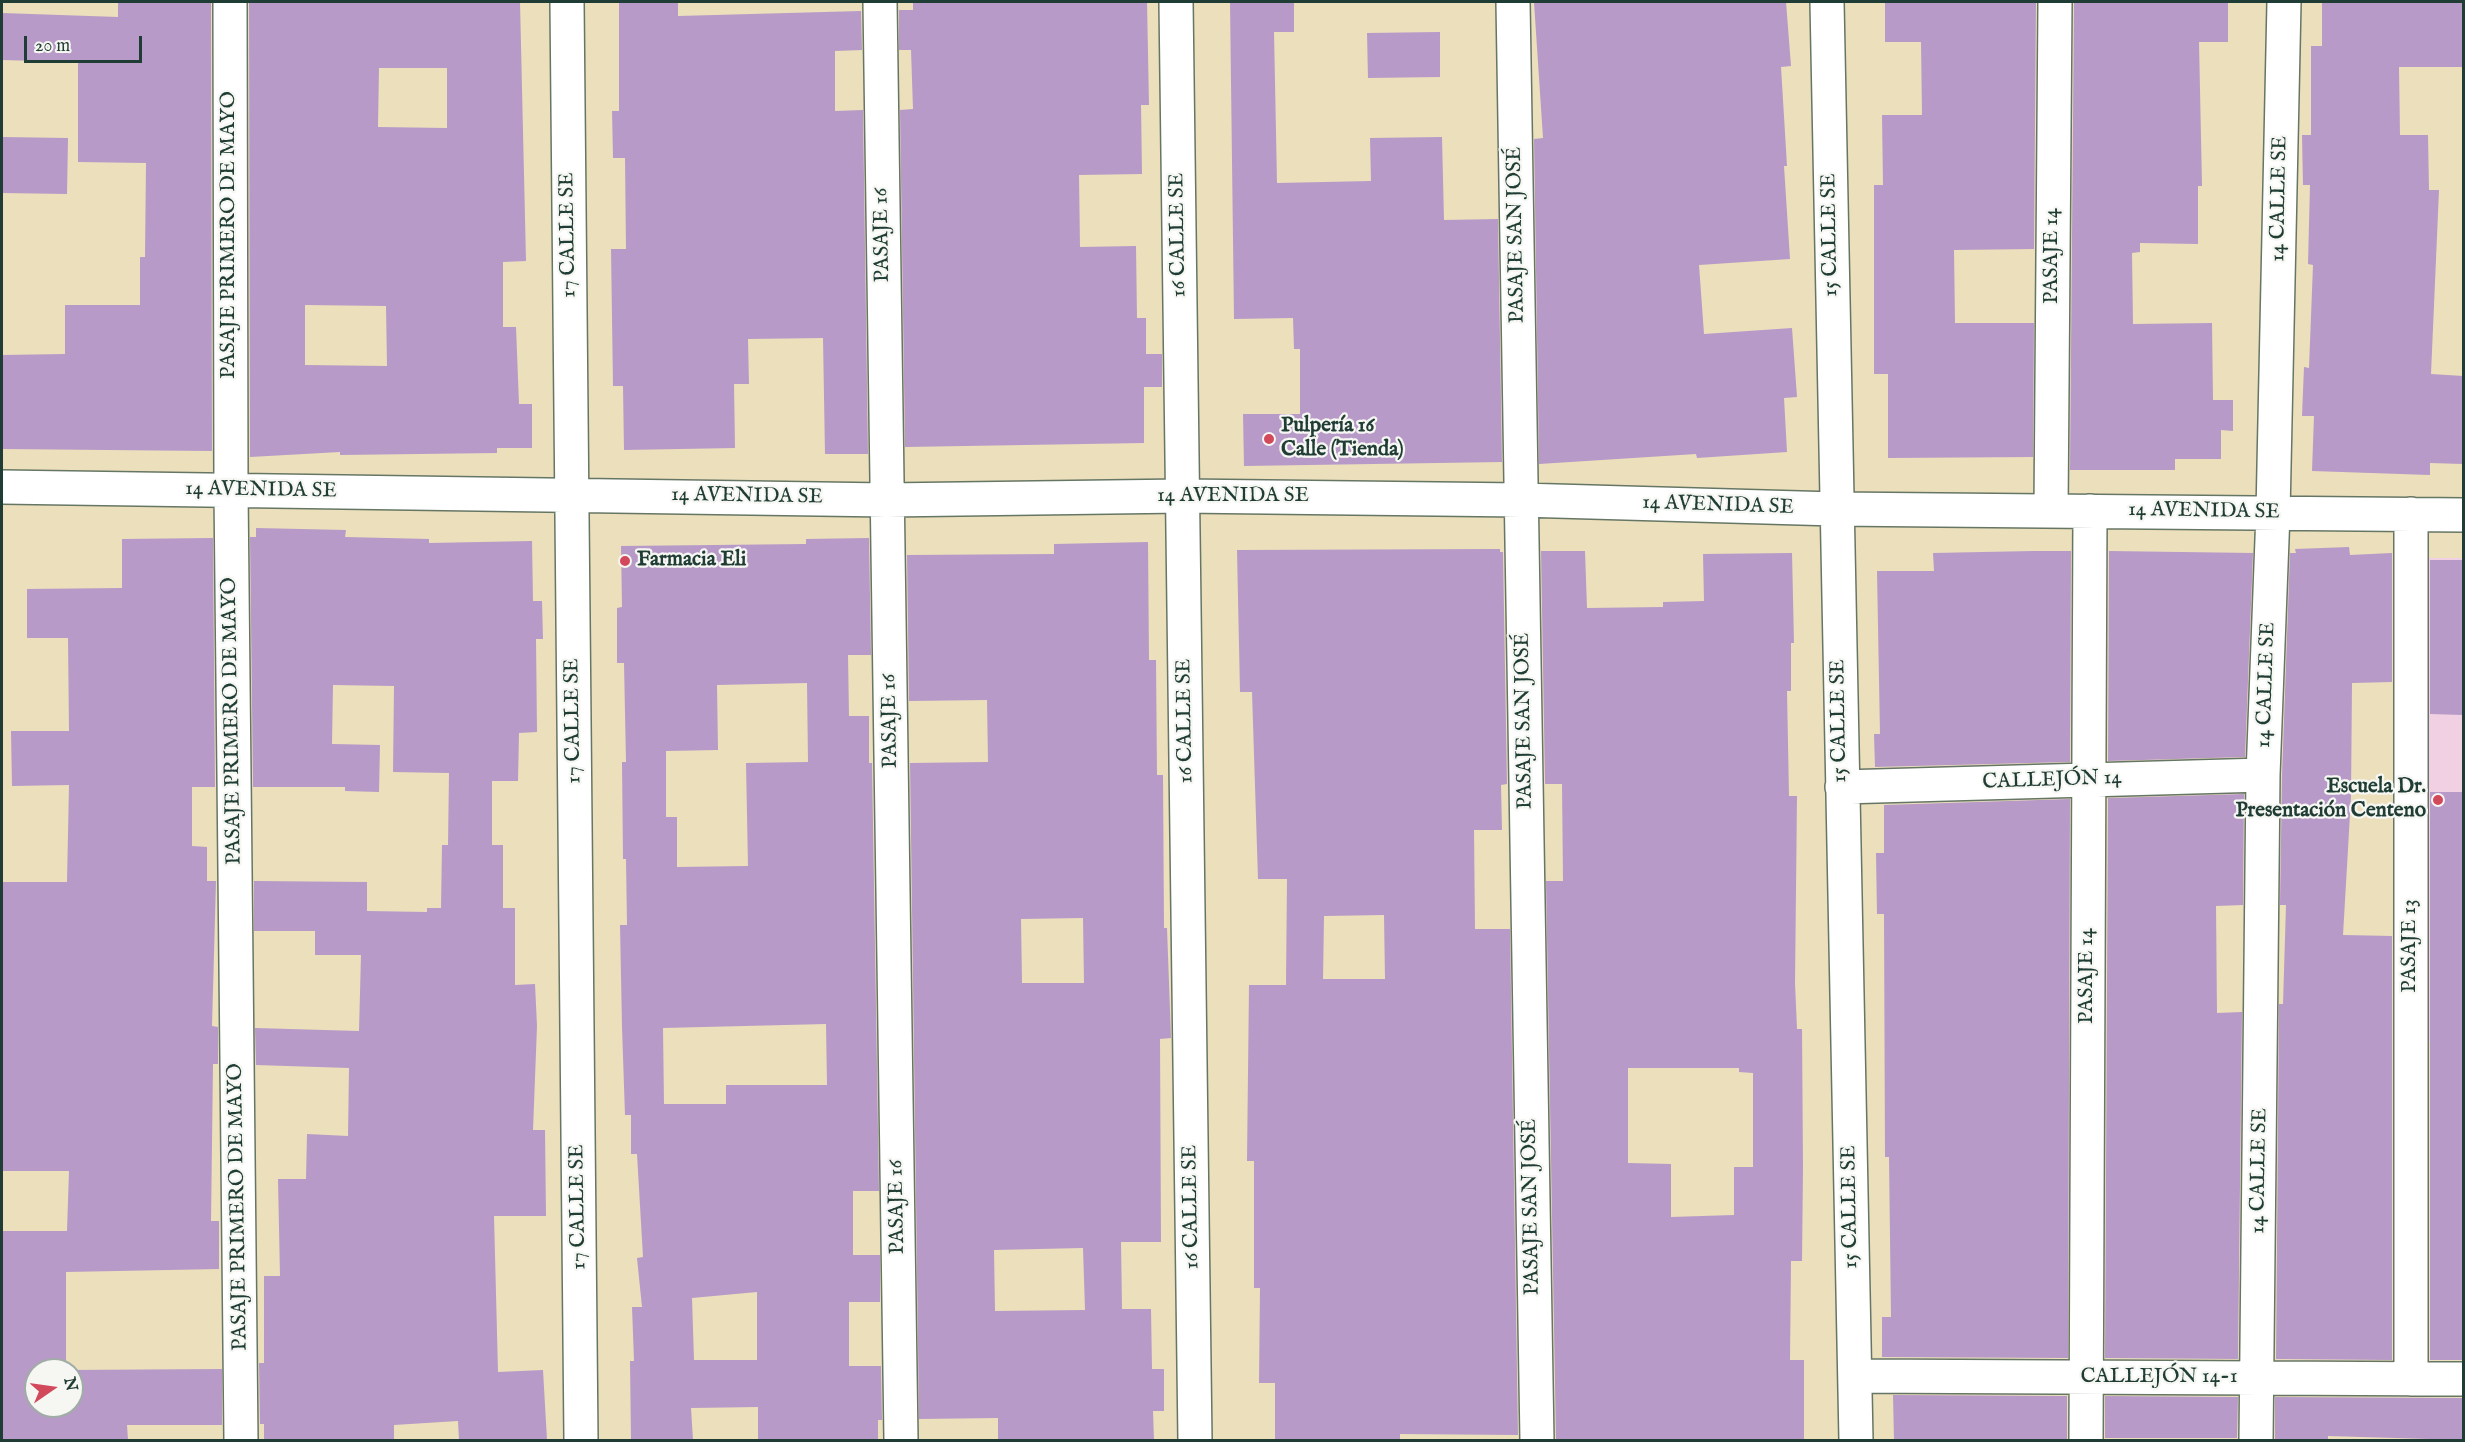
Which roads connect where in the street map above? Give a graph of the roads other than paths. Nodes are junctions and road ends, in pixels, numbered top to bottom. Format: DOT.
graph roads {
  1 [pos="230,2"];
  2 [pos="567,2"];
  3 [pos="880,2"];
  4 [pos="1176,2"];
  5 [pos="1513,2"];
  6 [pos="1827,2"];
  7 [pos="2055,2"];
  8 [pos="2284,2"];
  9 [pos="2,487"];
  10 [pos="231,491"];
  11 [pos="572,494"];
  12 [pos="1183,496"];
  13 [pos="887,500"];
  14 [pos="1521,500"];
  15 [pos="1835,509"];
  16 [pos="2051,511"];
  17 [pos="2090,511"];
  18 [pos="2273,513"];
  19 [pos="2411,514"];
  20 [pos="2463,515"];
  21 [pos="2263,775"];
  22 [pos="2090,780"];
  23 [pos="1842,787"];
  24 [pos="1855,1376"];
  25 [pos="2087,1378"];
  26 [pos="2258,1378"];
  27 [pos="2410,1379"];
  28 [pos="2463,1379"];
  29 [pos="241,1440"];
  30 [pos="581,1440"];
  31 [pos="901,1440"];
  32 [pos="1195,1440"];
  33 [pos="1537,1440"];
  34 [pos="1856,1440"];
  35 [pos="2086,1440"];
  36 [pos="2256,1440"];
  1 -- 10 [label="street, PASAJE PRIMERO DE MAYO"];
  2 -- 11 [label="street, 17 CALLE SE"];
  3 -- 13 [label="street, PASAJE 16"];
  4 -- 12 [label="street, 16 CALLE SE"];
  5 -- 14 [label="street, PASAJE SAN JOSÉ"];
  6 -- 15 [label="street, 15 CALLE SE"];
  7 -- 16 [label="street, PASAJE 14"];
  8 -- 18 [label="street, 14 CALLE SE"];
  9 -- 10 [label="street, 14 AVENIDA SE"];
  10 -- 11 [label="street, 14 AVENIDA SE"];
  10 -- 29 [label="street, PASAJE PRIMERO DE MAYO"];
  11 -- 13 [label="street, 14 AVENIDA SE"];
  11 -- 30 [label="street, 17 CALLE SE"];
  12 -- 13 [label="street, 14 AVENIDA SE"];
  12 -- 14 [label="street, 14 AVENIDA SE"];
  12 -- 32 [label="street, 16 CALLE SE"];
  13 -- 31 [label="street, PASAJE 16"];
  14 -- 15 [label="street, 14 AVENIDA SE"];
  14 -- 33 [label="street, PASAJE SAN JOSÉ"];
  15 -- 16 [label="street, 14 AVENIDA SE"];
  15 -- 23 [label="street, 15 CALLE SE"];
  16 -- 17 [label="street, 14 AVENIDA SE"];
  17 -- 18 [label="street, 14 AVENIDA SE"];
  17 -- 22 [label="street, PASAJE 14"];
  18 -- 19 [label="street, 14 AVENIDA SE"];
  18 -- 21 [label="street, 14 CALLE SE"];
  19 -- 20 [label="street, 14 AVENIDA SE"];
  19 -- 27 [label="street, PASAJE 13"];
  21 -- 22 [label="street, CALLEJÓN 14"];
  21 -- 26 [label="street, 14 CALLE SE"];
  22 -- 23 [label="street, CALLEJÓN 14"];
  22 -- 25 [label="street, PASAJE 14"];
  23 -- 24 [label="street, 15 CALLE SE"];
  24 -- 25 [label="street, CALLEJÓN 14-1"];
  24 -- 34 [label="street, 15 CALLE SE"];
  25 -- 26 [label="street, CALLEJÓN 14-1"];
  25 -- 35 [label="street, PASAJE 14"];
  26 -- 27 [label="street, CALLEJÓN 14-1"];
  26 -- 36 [label="street, 14 CALLE SE"];
  27 -- 28 [label="street, CALLEJÓN 14-1"];
}
